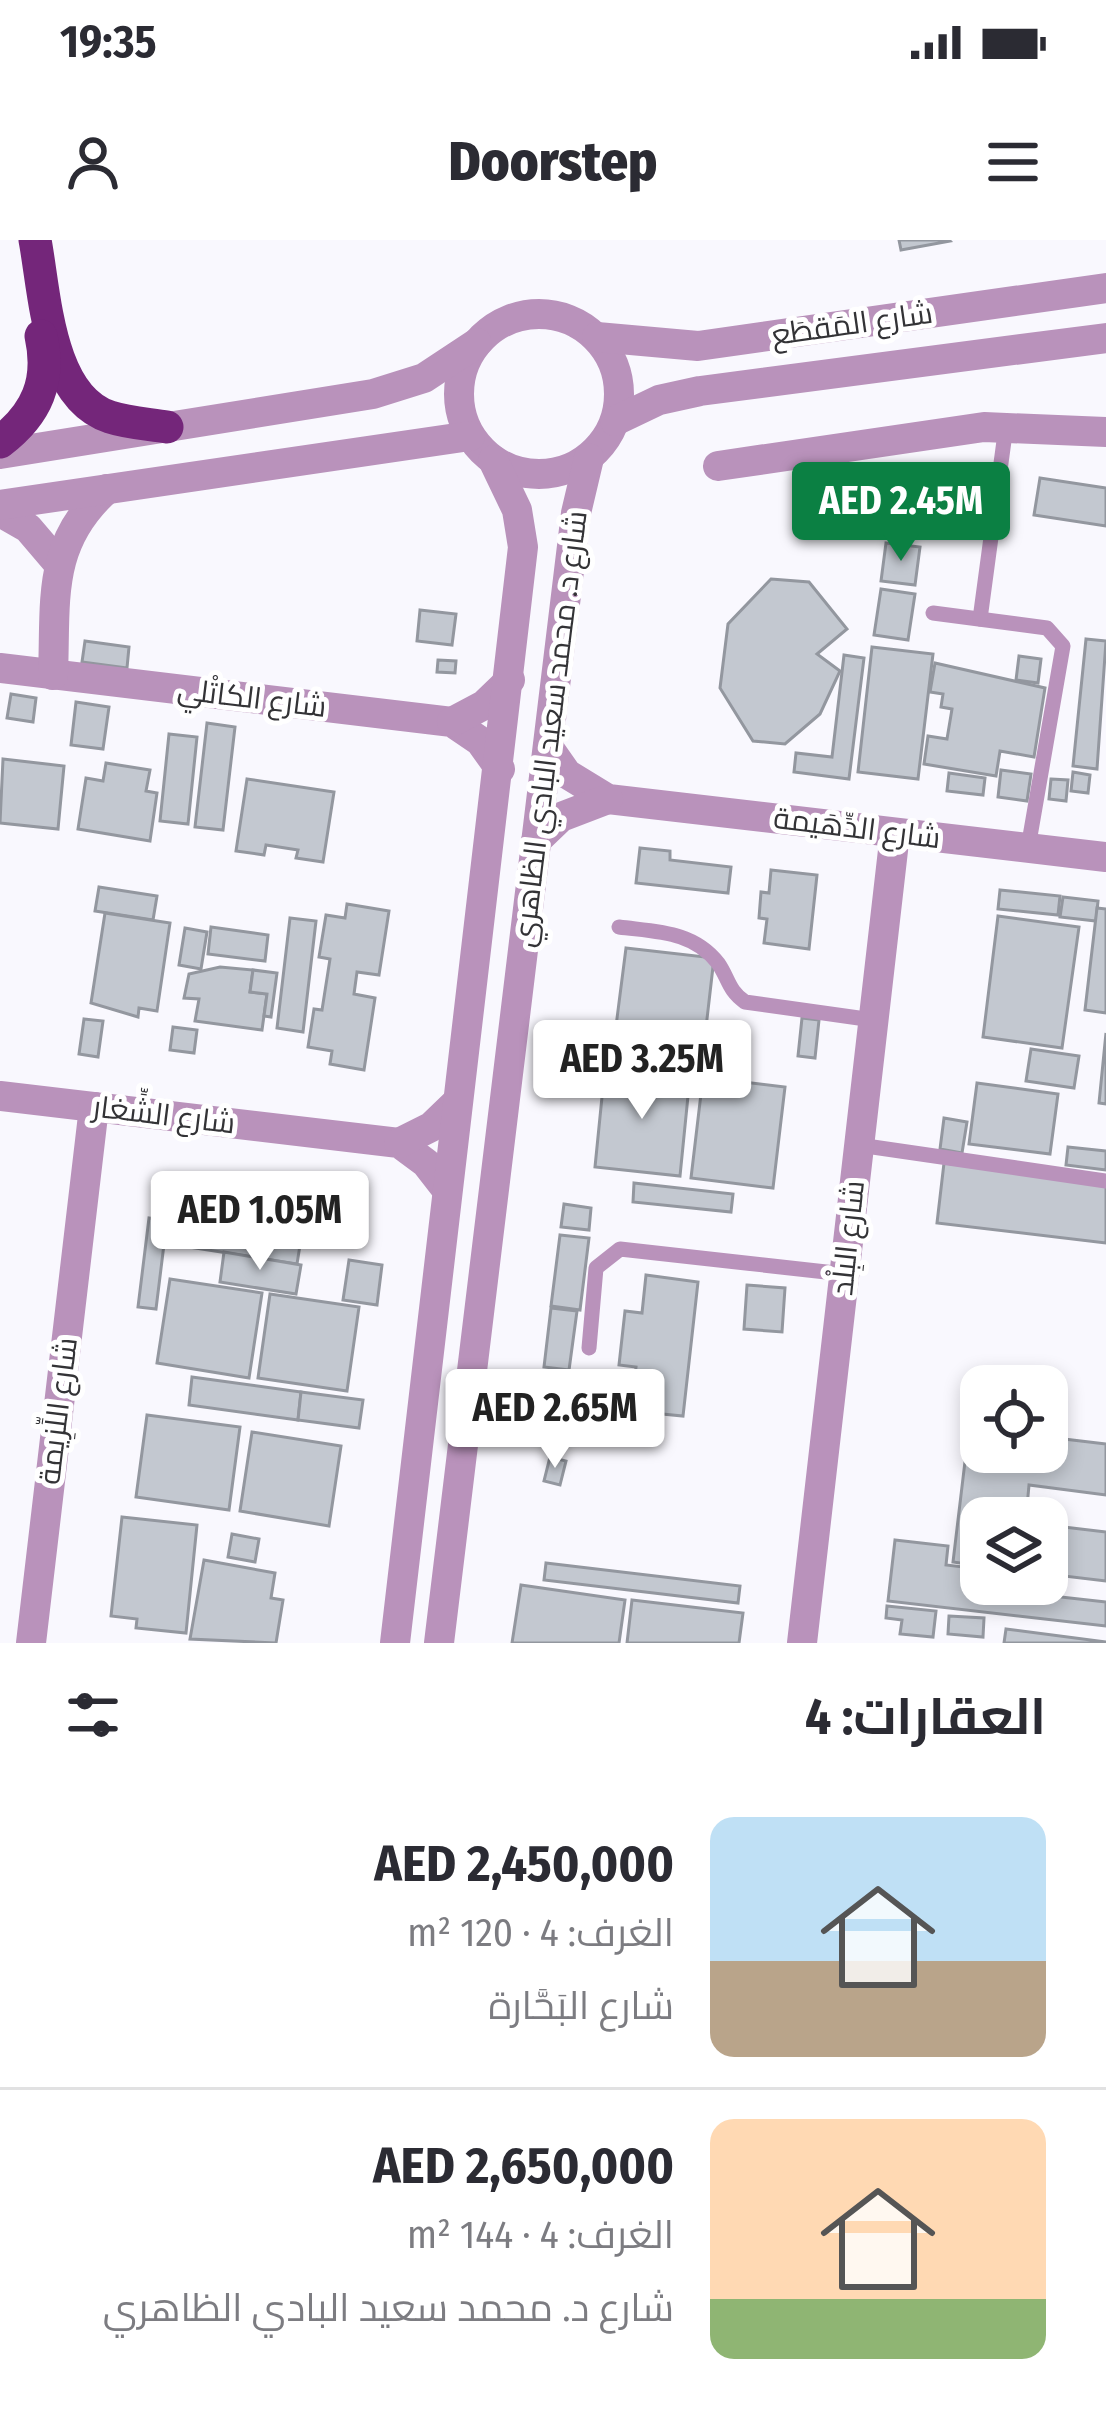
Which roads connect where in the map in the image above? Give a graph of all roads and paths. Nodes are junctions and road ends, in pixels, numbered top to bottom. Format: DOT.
graph roads {
  1 [pos="22,240"];
  2 [pos="34,240"];
  3 [pos="1106,288"];
  4 [pos="597,338"];
  5 [pos="1106,338"];
  6 [pos="477,343"];
  7 [pos="615,422"];
  8 [pos="1006,426"];
  9 [pos="167,427"];
  10 [pos="1106,432"];
  11 [pos="470,436"];
  12 [pos="0,442"];
  13 [pos="0,454"];
  14 [pos="589,458"];
  15 [pos="493,460"];
  16 [pos="718,466"];
  17 [pos="107,489"];
  18 [pos="0,509"];
  19 [pos="57,562"];
  20 [pos="933,613"];
  21 [pos="980,619"];
  22 [pos="0,668"];
  23 [pos="52,675"];
  24 [pos="510,680"];
  25 [pos="452,722"];
  26 [pos="548,747"];
  27 [pos="500,769"];
  28 [pos="608,799"];
  29 [pos="895,832"];
  30 [pos="536,841"];
  31 [pos="1028,848"];
  32 [pos="1106,857"];
  33 [pos="619,927"];
  34 [pos="873,1020"];
  35 [pos="0,1096"];
  36 [pos="457,1102"];
  37 [pos="94,1107"];
  38 [pos="399,1143"];
  39 [pos="859,1145"];
  40 [pos="1106,1180"];
  41 [pos="447,1190"];
  42 [pos="443,1226"];
  43 [pos="488,1234"];
  44 [pos="844,1274"];
  45 [pos="589,1348"];
  46 [pos="31,1643"];
  47 [pos="394,1643"];
  48 [pos="439,1643"];
  49 [pos="802,1643"];
  1 -- 12 [label="highway"];
  2 -- 9 [label="highway"];
  3 -- 4 [label="street, شارع المَقطَع"];
  4 -- 6 [label="street"];
  4 -- 7 [label="street"];
  5 -- 7 [label="street, شارع المَقطَع"];
  6 -- 9 [label="street"];
  6 -- 11 [label="street"];
  7 -- 14 [label="street"];
  8 -- 10 [label="street"];
  8 -- 16 [label="street"];
  8 -- 21 [label="lane"];
  9 -- 13 [label="street"];
  11 -- 15 [label="street"];
  11 -- 17 [label="street"];
  14 -- 15 [label="street"];
  14 -- 26 [label="street, شارع د. محمد سعيد البادي الظاهري"];
  15 -- 24 [label="street, شارع د. محمد سعيد البادي الظاهري"];
  17 -- 18 [label="street"];
  17 -- 19 [label="street"];
  18 -- 19 [label="street"];
  19 -- 23 [label="street"];
  20 -- 21 [label="lane"];
  21 -- 31 [label="lane"];
  22 -- 23 [label="street, شارع الكاتْلي"];
  23 -- 25 [label="street, شارع الكاتْلي"];
  24 -- 25 [label="street"];
  24 -- 27 [label="street, شارع د. محمد سعيد البادي الظاهري"];
  25 -- 27 [label="street"];
  26 -- 28 [label="street"];
  26 -- 30 [label="street, شارع د. محمد سعيد البادي الظاهري"];
  27 -- 36 [label="street, شارع د. محمد سعيد البادي الظاهري"];
  28 -- 29 [label="street, شارع الدِّهَيمة"];
  28 -- 30 [label="street"];
  29 -- 31 [label="street, شارع الدِّهَيمة"];
  29 -- 34 [label="street, شارع البِلْد"];
  30 -- 43 [label="street, شارع د. محمد سعيد البادي الظاهري"];
  31 -- 32 [label="street, شارع الدِّهَيمة"];
  33 -- 34 [label="lane"];
  34 -- 39 [label="street, شارع البِلْد"];
  35 -- 37 [label="street, شارع الشِّغار"];
  36 -- 38 [label="street"];
  36 -- 41 [label="street, شارع د. محمد سعيد البادي الظاهري"];
  37 -- 38 [label="street, شارع الشِّغار"];
  37 -- 46 [label="street, شارع اللِّزِيمة"];
  38 -- 41 [label="street"];
  39 -- 40 [label="lane"];
  39 -- 44 [label="street, شارع البِلْد"];
  41 -- 42 [label="street, شارع د. محمد سعيد البادي الظاهري"];
  42 -- 43 [label="street"];
  42 -- 47 [label="street, شارع د. محمد سعيد البادي الظاهري"];
  43 -- 48 [label="street, شارع د. محمد سعيد البادي الظاهري"];
  44 -- 45 [label="lane"];
  44 -- 49 [label="street, شارع البِلْد"];
}
